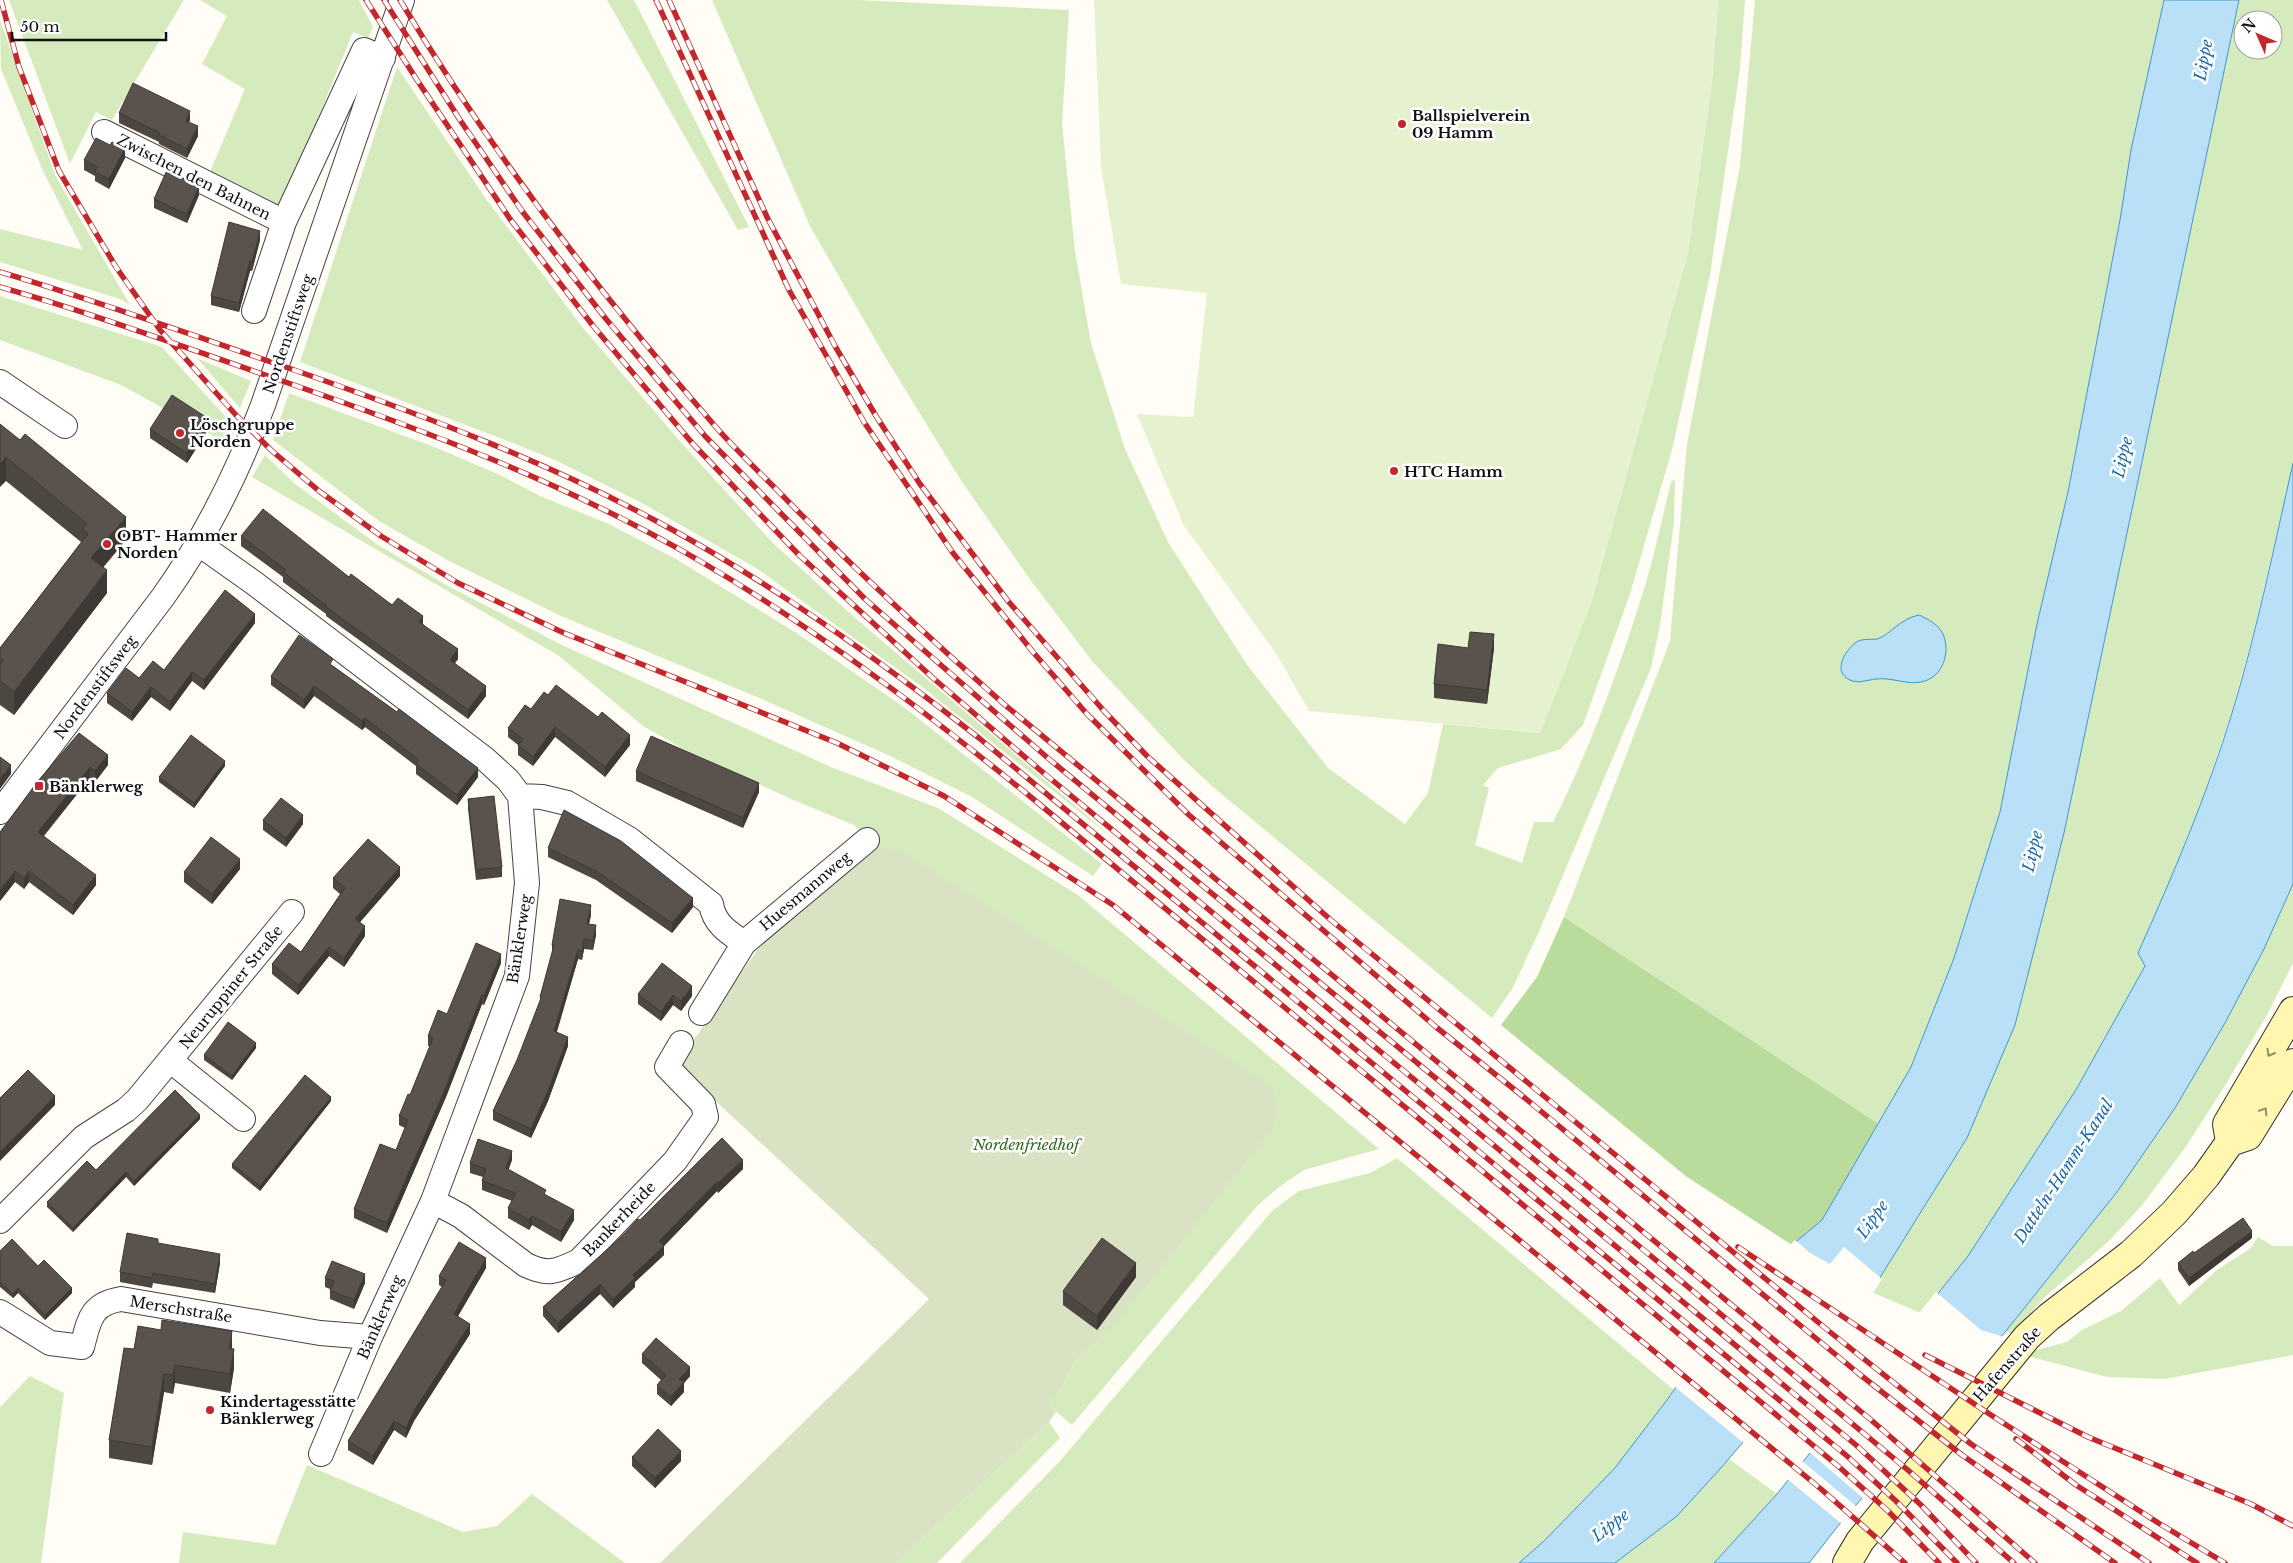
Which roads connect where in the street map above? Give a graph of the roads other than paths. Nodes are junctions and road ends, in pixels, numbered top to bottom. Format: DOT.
graph roads {
  1 [pos="402,0"];
  2 [pos="383,58"];
  3 [pos="104,132"];
  4 [pos="284,222"];
  5 [pos="254,311"];
  6 [pos="0,382"];
  7 [pos="65,426"];
  8 [pos="198,544"];
  9 [pos="520,796"];
  10 [pos="0,812"];
  11 [pos="867,840"];
  12 [pos="292,912"];
  13 [pos="744,943"];
  14 [pos="2293,1010"];
  15 [pos="700,1013"];
  16 [pos="681,1043"];
  17 [pos="171,1061"];
  18 [pos="2293,1063"];
  19 [pos="243,1119"];
  20 [pos="2230,1142"];
  21 [pos="433,1201"];
  22 [pos="0,1221"];
  23 [pos="0,1312"];
  24 [pos="370,1337"];
  25 [pos="321,1454"];
  26 [pos="1847,1563"];
  1 -- 2 [label="street, Nordenstiftsweg"];
  2 -- 4 [label="street"];
  2 -- 8 [label="street, Nordenstiftsweg"];
  3 -- 4 [label="street, Zwischen den Bahnen"];
  4 -- 5 [label="street"];
  6 -- 7 [label="street"];
  8 -- 9 [label="street"];
  8 -- 10 [label="street, Nordenstiftsweg"];
  9 -- 13 [label="street"];
  9 -- 21 [label="street, Bänklerweg"];
  11 -- 13 [label="street, Huesmannweg"];
  12 -- 17 [label="street, Neuruppiner Straße"];
  13 -- 15 [label="street, Huesmannweg"];
  14 -- 20 [label="main road, one-way"];
  16 -- 21 [label="street, Bankerheide"];
  17 -- 19 [label="street, Neuruppiner Straße"];
  17 -- 22 [label="street, Neuruppiner Straße"];
  20 -- 18 [label="main road, Hafenstraße, one-way"];
  20 -- 26 [label="main road, Hafenstraße"];
  21 -- 24 [label="street, Bänklerweg"];
  23 -- 24 [label="street, Merschstraße"];
  24 -- 25 [label="street, Bänklerweg"];
}
